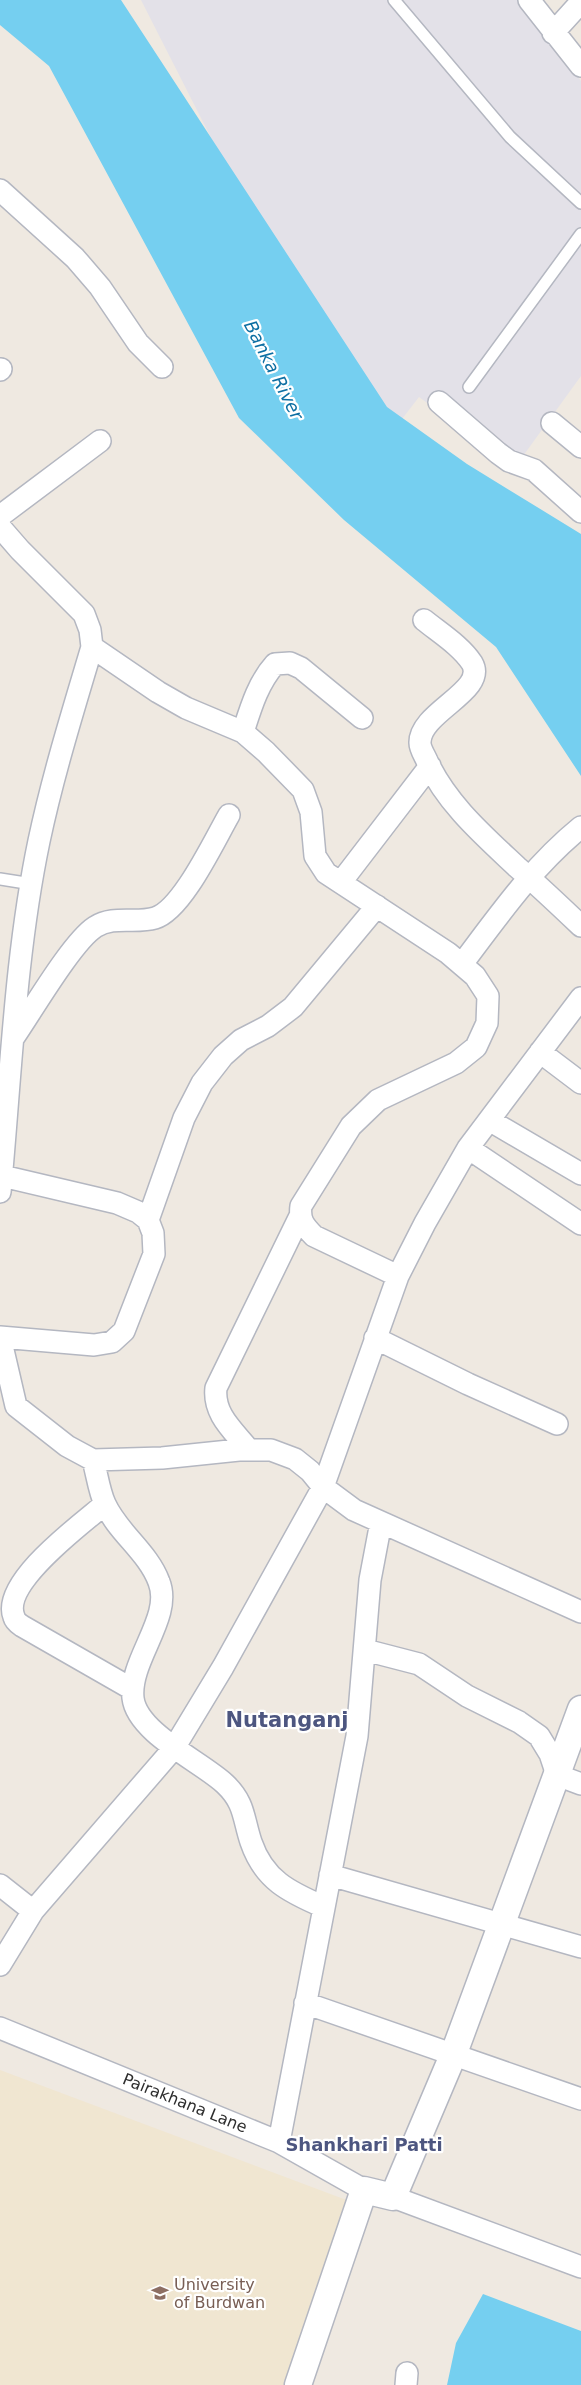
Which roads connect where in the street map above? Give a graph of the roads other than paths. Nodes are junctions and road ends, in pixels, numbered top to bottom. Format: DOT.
graph roads {
  1 [pos="394,0"];
  2 [pos="529,0"];
  3 [pos="581,2"];
  4 [pos="553,32"];
  5 [pos="581,66"];
  6 [pos="0,190"];
  7 [pos="581,203"];
  8 [pos="581,234"];
  9 [pos="162,367"];
  10 [pos="469,386"];
  11 [pos="439,402"];
  12 [pos="552,423"];
  13 [pos="100,442"];
  14 [pos="579,442"];
  15 [pos="581,512"];
  16 [pos="0,516"];
  17 [pos="0,527"];
  18 [pos="424,620"];
  19 [pos="92,647"];
  20 [pos="362,718"];
  21 [pos="243,732"];
  22 [pos="430,766"];
  23 [pos="229,816"];
  24 [pos="581,827"];
  25 [pos="528,877"];
  26 [pos="0,879"];
  27 [pos="340,882"];
  28 [pos="32,884"];
  29 [pos="377,906"];
  30 [pos="581,926"];
  31 [pos="462,964"];
  32 [pos="581,998"];
  33 [pos="14,1037"];
  34 [pos="540,1052"];
  35 [pos="581,1083"];
  36 [pos="489,1120"];
  37 [pos="468,1148"];
  38 [pos="581,1174"];
  39 [pos="1,1184"];
  40 [pos="300,1216"];
  41 [pos="148,1220"];
  42 [pos="581,1224"];
  43 [pos="398,1276"];
  44 [pos="0,1337"];
  45 [pos="375,1338"];
  46 [pos="8,1404"];
  47 [pos="556,1424"];
  48 [pos="248,1450"];
  49 [pos="93,1460"];
  50 [pos="323,1487"];
  51 [pos="105,1504"];
  52 [pos="381,1522"];
  53 [pos="581,1612"];
  54 [pos="365,1650"];
  55 [pos="132,1688"];
  56 [pos="581,1709"];
  57 [pos="174,1748"];
  58 [pos="557,1775"];
  59 [pos="581,1784"];
  60 [pos="330,1875"];
  61 [pos="0,1885"];
  62 [pos="324,1908"];
  63 [pos="33,1911"];
  64 [pos="502,1924"];
  65 [pos="581,1947"];
  66 [pos="0,1965"];
  67 [pos="305,2003"];
  68 [pos="0,2028"];
  69 [pos="454,2053"];
  70 [pos="581,2099"];
  71 [pos="279,2142"];
  72 [pos="364,2190"];
  73 [pos="393,2197"];
  74 [pos="581,2268"];
  75 [pos="298,2385"];
  1 -- 7 [label="lane"];
  2 -- 4 [label="street"];
  3 -- 4 [label="street"];
  4 -- 5 [label="street"];
  6 -- 9 [label="street"];
  8 -- 10 [label="lane"];
  11 -- 15 [label="street"];
  12 -- 14 [label="street"];
  13 -- 16 [label="street"];
  17 -- 19 [label="street"];
  18 -- 22 [label="street"];
  19 -- 21 [label="street"];
  19 -- 28 [label="street"];
  20 -- 21 [label="street"];
  21 -- 27 [label="street"];
  22 -- 25 [label="street"];
  22 -- 27 [label="street"];
  23 -- 33 [label="street"];
  24 -- 25 [label="street"];
  25 -- 30 [label="street"];
  25 -- 31 [label="street"];
  26 -- 28 [label="lane"];
  27 -- 29 [label="street"];
  28 -- 33 [label="street"];
  29 -- 31 [label="street"];
  29 -- 41 [label="street"];
  31 -- 40 [label="street"];
  32 -- 34 [label="street"];
  33 -- 39 [label="street"];
  34 -- 35 [label="street"];
  34 -- 36 [label="street"];
  36 -- 37 [label="street"];
  36 -- 38 [label="street"];
  37 -- 42 [label="street"];
  37 -- 43 [label="street"];
  39 -- 41 [label="street"];
  40 -- 43 [label="street"];
  40 -- 48 [label="street"];
  41 -- 44 [label="street"];
  43 -- 45 [label="street"];
  44 -- 46 [label="street"];
  45 -- 47 [label="street"];
  45 -- 50 [label="street"];
  46 -- 49 [label="street"];
  48 -- 49 [label="street"];
  48 -- 50 [label="street"];
  49 -- 51 [label="street"];
  50 -- 52 [label="street"];
  50 -- 57 [label="street"];
  51 -- 55 [label="street"];
  51 -- 55 [label="street"];
  52 -- 53 [label="street"];
  52 -- 54 [label="street"];
  54 -- 58 [label="street"];
  54 -- 60 [label="street"];
  55 -- 57 [label="street"];
  56 -- 58 [label="street"];
  57 -- 62 [label="street"];
  57 -- 63 [label="street"];
  58 -- 59 [label="street"];
  58 -- 64 [label="street"];
  60 -- 62 [label="street"];
  60 -- 64 [label="street"];
  61 -- 63 [label="street"];
  62 -- 67 [label="street"];
  63 -- 66 [label="street"];
  64 -- 65 [label="street"];
  64 -- 69 [label="street"];
  67 -- 69 [label="street"];
  67 -- 71 [label="street"];
  68 -- 71 [label="street, Pairakhana Lane"];
  69 -- 70 [label="street"];
  69 -- 73 [label="street"];
  71 -- 72 [label="street, Pairakhana Lane"];
  72 -- 73 [label="street"];
  72 -- 75 [label="street"];
  73 -- 74 [label="street"];
}
